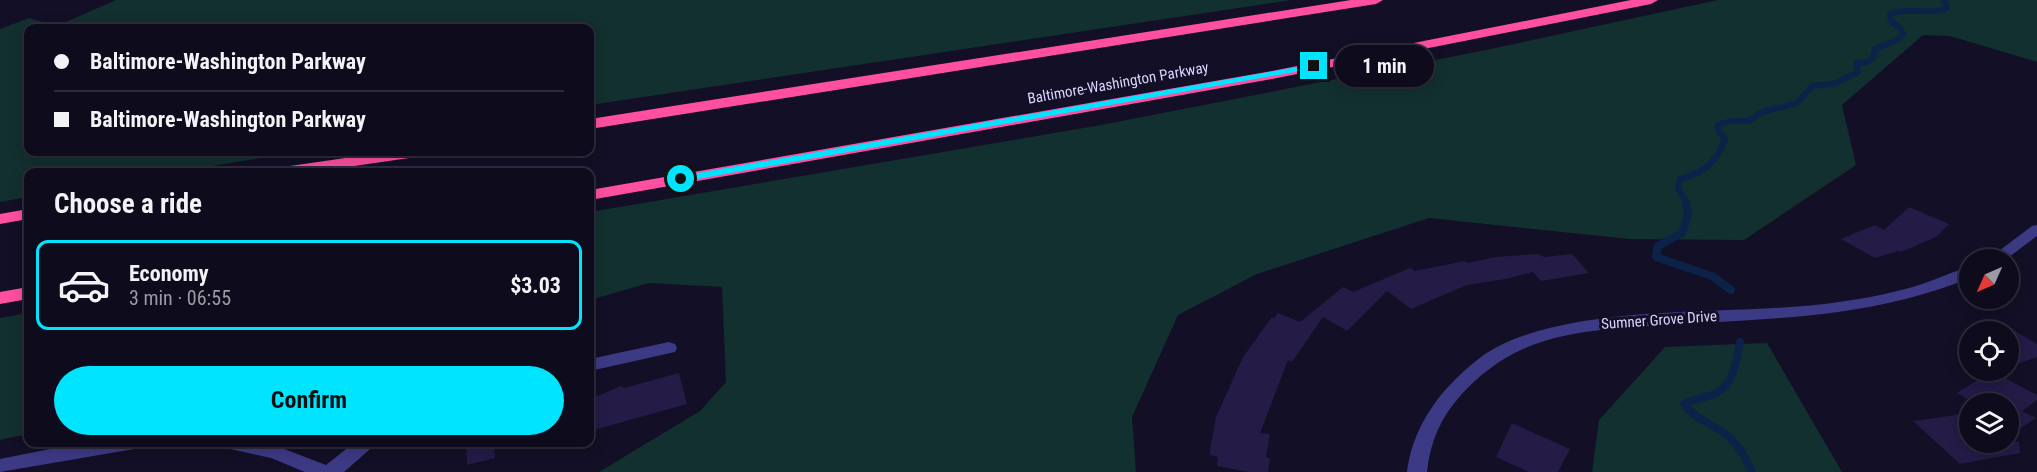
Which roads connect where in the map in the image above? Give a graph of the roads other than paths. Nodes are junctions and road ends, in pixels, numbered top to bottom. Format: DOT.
graph roads {
  1 [pos="1376,0"];
  2 [pos="1651,0"];
  3 [pos="594,123"];
  4 [pos="389,156"];
  5 [pos="310,168"];
  6 [pos="594,194"];
  7 [pos="24,215"];
  8 [pos="0,219"];
  9 [pos="2037,228"];
  10 [pos="2009,249"];
  11 [pos="1959,276"];
  12 [pos="24,294"];
  13 [pos="0,298"];
  14 [pos="669,348"];
  15 [pos="594,364"];
  16 [pos="98,447"];
  17 [pos="262,447"];
  18 [pos="363,447"];
  19 [pos="0,466"];
  20 [pos="322,472"];
  21 [pos="331,472"];
  22 [pos="1417,472"];
  1 -- 3 [label="highway"];
  2 -- 6 [label="highway, Baltimore-Washington Parkway"];
  4 -- 5 [label="highway"];
  7 -- 8 [label="highway"];
  9 -- 10 [label="street"];
  11 -- 22 [label="street, Sumner Grove Drive"];
  12 -- 13 [label="highway"];
  14 -- 15 [label="street"];
  16 -- 19 [label="street"];
  17 -- 20 [label="street"];
  18 -- 21 [label="street"];
}
